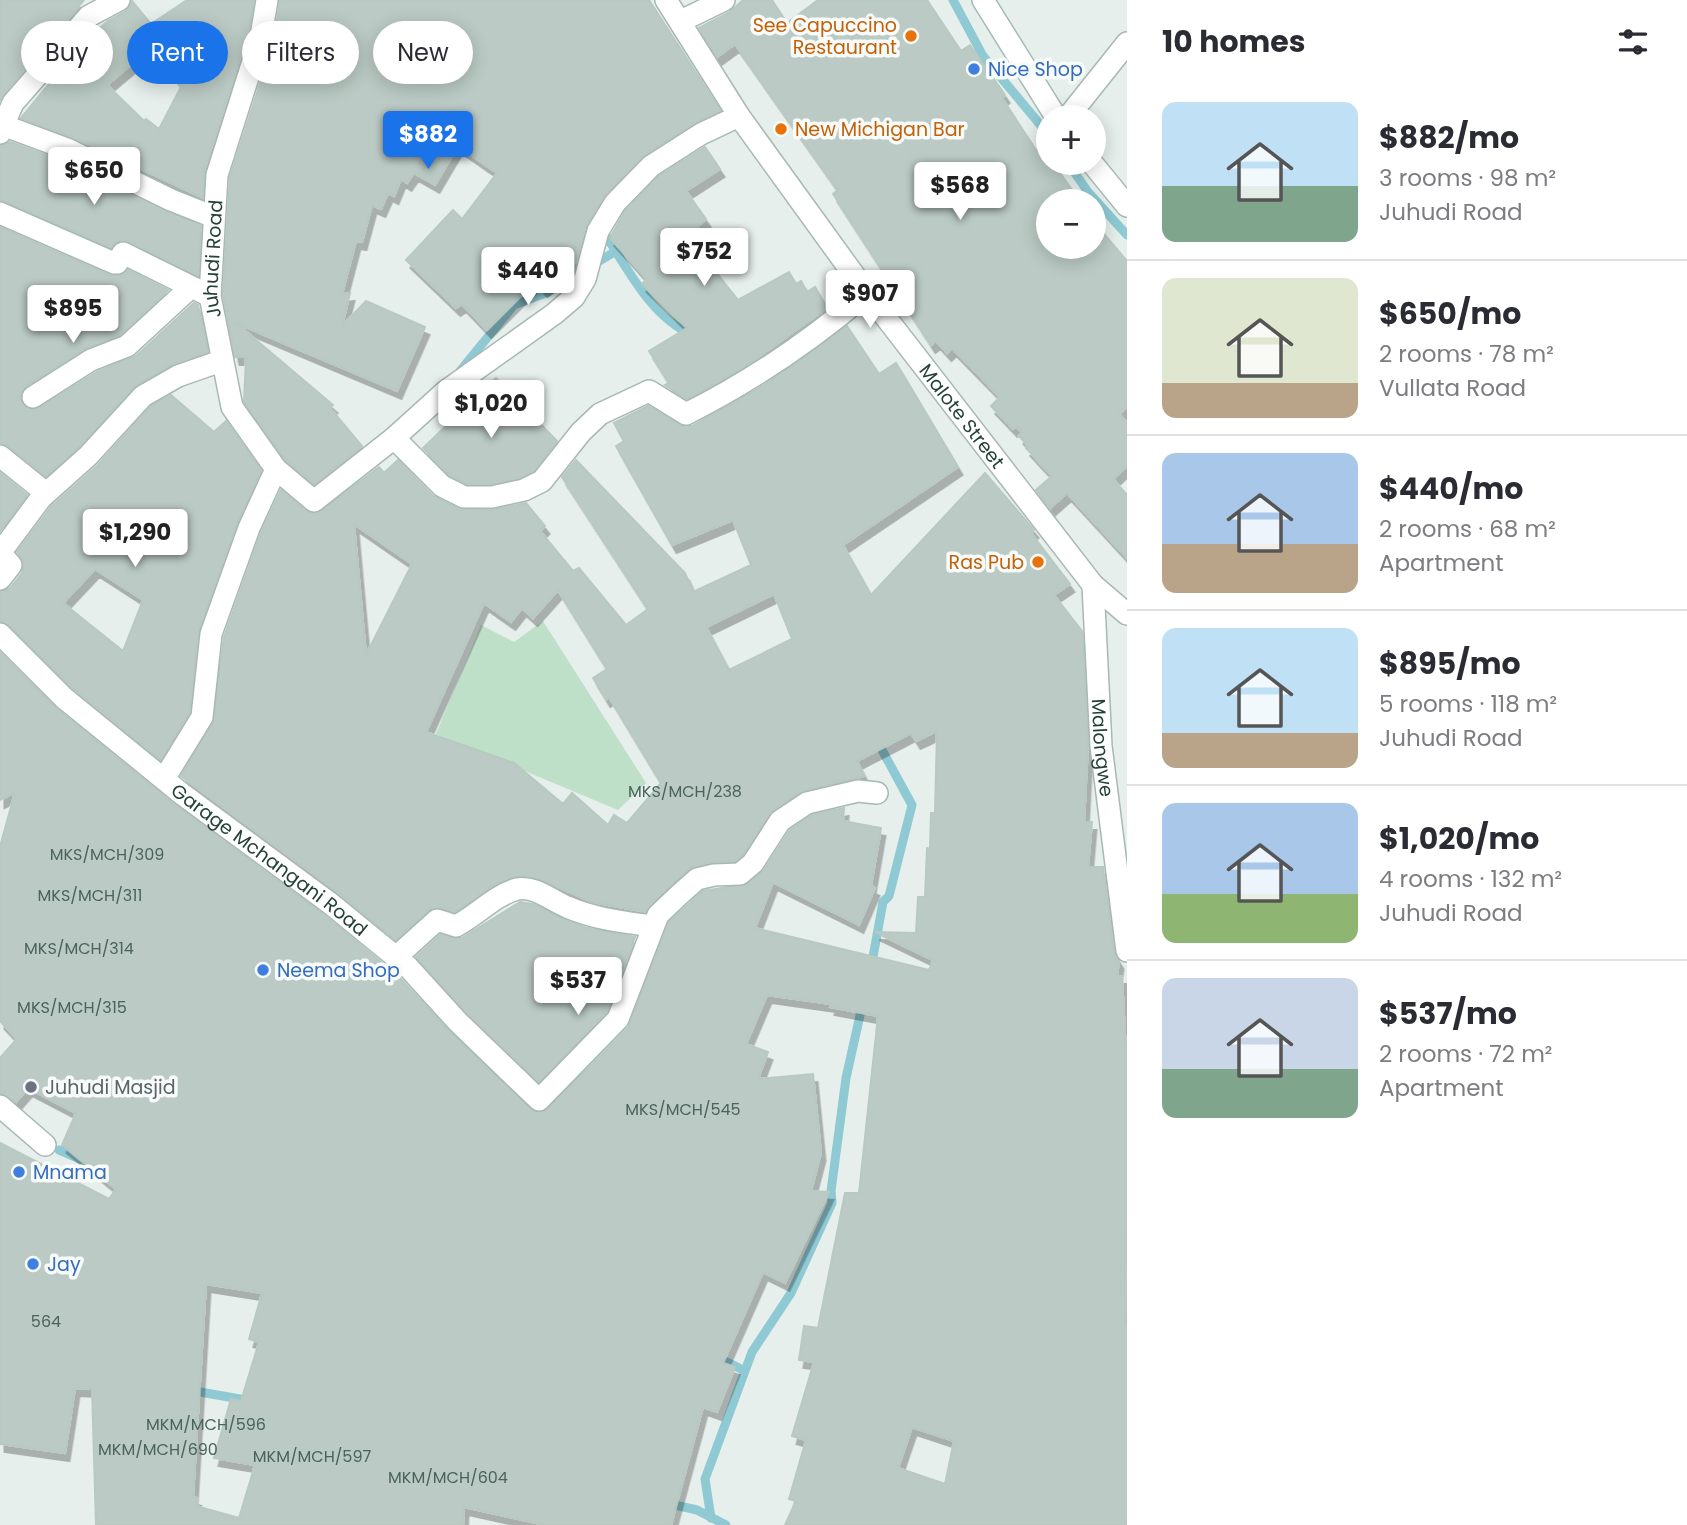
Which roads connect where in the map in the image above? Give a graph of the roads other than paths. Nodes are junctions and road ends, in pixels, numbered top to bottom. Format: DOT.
graph roads {
  1 [pos="118,0"];
  2 [pos="267,0"];
  3 [pos="666,0"];
  4 [pos="724,0"];
  5 [pos="983,0"];
  6 [pos="89,8"];
  7 [pos="681,21"];
  8 [pos="1127,43"];
  9 [pos="1049,105"];
  10 [pos="1078,105"];
  11 [pos="739,116"];
  12 [pos="1,128"];
  13 [pos="1102,175"];
  14 [pos="1127,206"];
  15 [pos="0,213"];
  16 [pos="214,217"];
  17 [pos="200,292"];
  18 [pos="867,293"];
  19 [pos="221,361"];
  20 [pos="33,397"];
  21 [pos="394,438"];
  22 [pos="0,456"];
  23 [pos="276,469"];
  24 [pos="41,498"];
  25 [pos="0,553"];
  26 [pos="0,579"];
  27 [pos="1093,585"];
  28 [pos="1127,614"];
  29 [pos="0,634"];
  30 [pos="164,779"];
  31 [pos="877,793"];
  32 [pos="652,926"];
  33 [pos="1127,951"];
  34 [pos="396,957"];
  35 [pos="0,1106"];
  36 [pos="45,1145"];
  1 -- 6 [label="street"];
  2 -- 16 [label="street, Juhudi Road"];
  3 -- 7 [label="street, Malote Street"];
  4 -- 7 [label="street"];
  5 -- 9 [label="street"];
  6 -- 12 [label="street"];
  7 -- 11 [label="street, Malote Street"];
  8 -- 10 [label="street"];
  11 -- 18 [label="street, Malote Street"];
  11 -- 21 [label="street"];
  12 -- 16 [label="street"];
  13 -- 14 [label="street"];
  15 -- 17 [label="street"];
  16 -- 17 [label="street, Juhudi Road"];
  17 -- 19 [label="street, Juhudi Road"];
  17 -- 20 [label="street"];
  18 -- 21 [label="street"];
  18 -- 27 [label="street, Malote Street"];
  19 -- 23 [label="street, Juhudi Road"];
  19 -- 24 [label="street"];
  21 -- 23 [label="street, Juhudi Road"];
  22 -- 24 [label="street"];
  23 -- 30 [label="street"];
  24 -- 25 [label="street"];
  25 -- 26 [label="street"];
  27 -- 28 [label="street, Malote Street"];
  27 -- 33 [label="street, Malongwe"];
  29 -- 30 [label="street, Garage Mchangani Road"];
  30 -- 34 [label="street, Garage Mchangani Road"];
  31 -- 32 [label="street, Garage Mchangani Road"];
  32 -- 34 [label="street"];
  32 -- 34 [label="street, Garage Mchangani Road"];
  35 -- 36 [label="street"];
}
